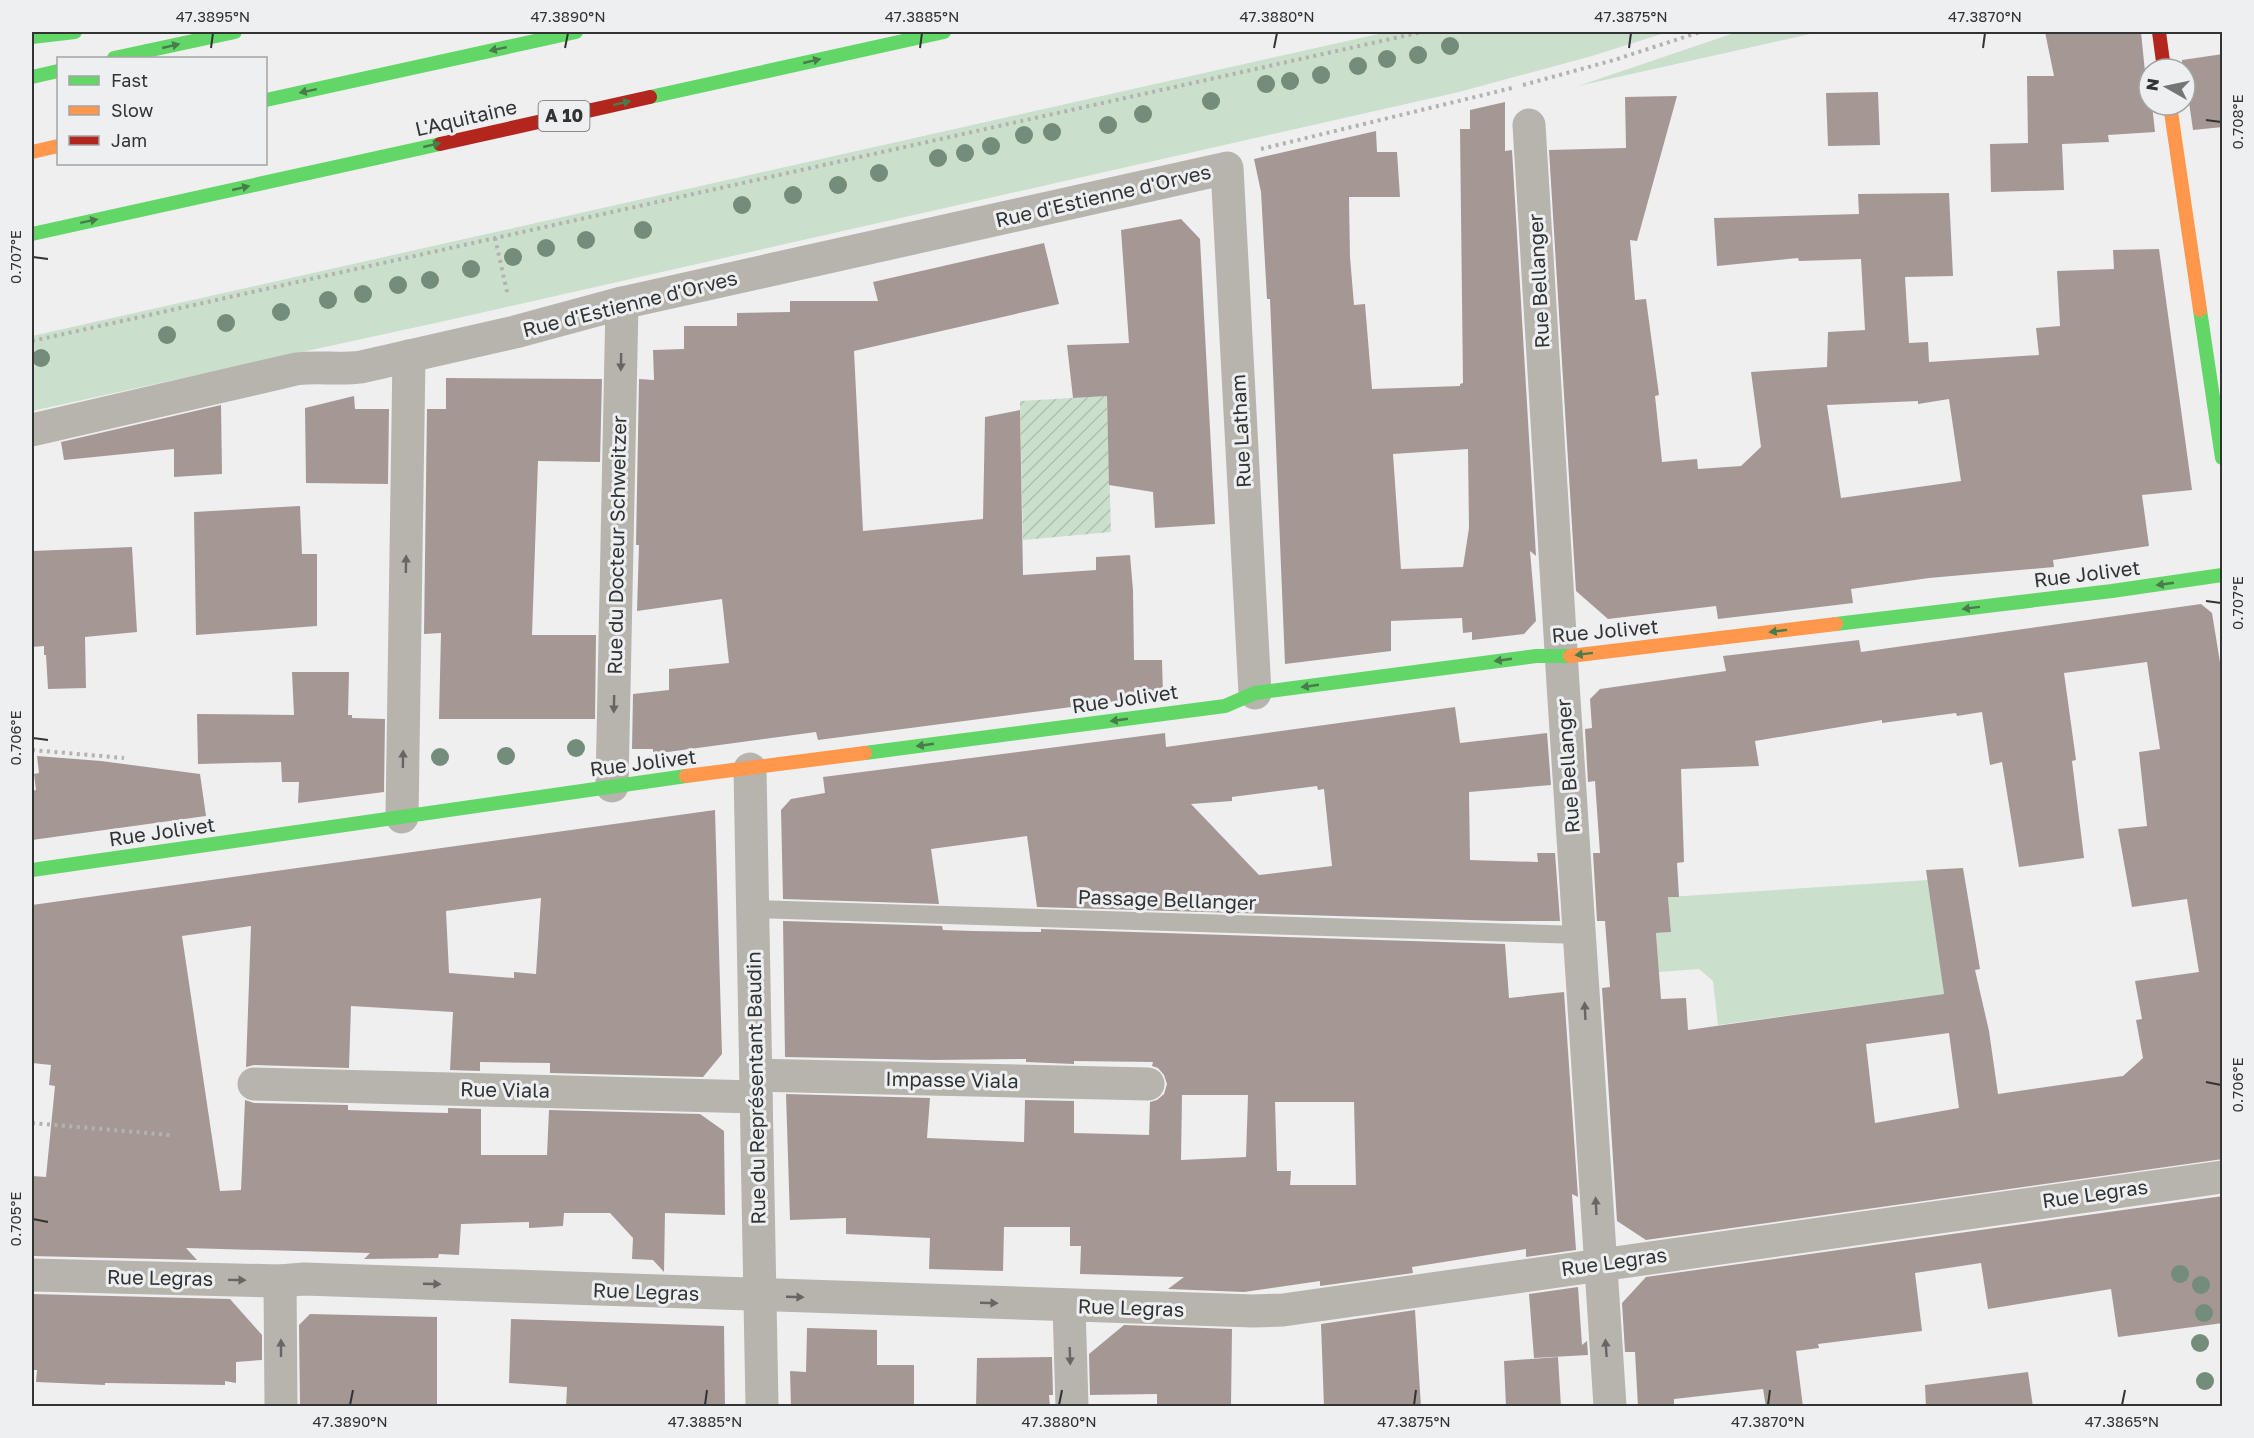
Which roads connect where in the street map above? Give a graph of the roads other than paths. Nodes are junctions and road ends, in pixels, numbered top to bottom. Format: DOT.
graph roads {
  1 [pos="75,32"];
  2 [pos="235,32"];
  3 [pos="576,32"];
  4 [pos="944,32"];
  5 [pos="2159,32"];
  6 [pos="32,38"];
  7 [pos="119,57"];
  8 [pos="2162,57"];
  9 [pos="57,71"];
  10 [pos="32,77"];
  11 [pos="267,100"];
  12 [pos="2172,117"];
  13 [pos="1529,125"];
  14 [pos="57,146"];
  15 [pos="32,152"];
  16 [pos="1227,168"];
  17 [pos="32,234"];
  18 [pos="622,303"];
  19 [pos="409,356"];
  20 [pos="32,430"];
  21 [pos="2223,458"];
  22 [pos="2223,575"];
  23 [pos="1561,657"];
  24 [pos="1255,693"];
  25 [pos="750,769"];
  26 [pos="612,786"];
  27 [pos="402,817"];
  28 [pos="32,870"];
  29 [pos="752,909"];
  30 [pos="1580,935"];
  31 [pos="254,1084"];
  32 [pos="1148,1084"];
  33 [pos="756,1086"];
  34 [pos="2223,1177"];
  35 [pos="1600,1264"];
  36 [pos="32,1275"];
  37 [pos="280,1281"];
  38 [pos="760,1296"];
  39 [pos="1069,1306"];
  40 [pos="281,1407"];
  41 [pos="762,1407"];
  42 [pos="1072,1407"];
  43 [pos="1610,1407"];
  1 -- 6 [label="main road"];
  7 -- 2 [label="main road, one-way"];
  3 -- 11 [label="main road, one-way"];
  17 -- 4 [label="main road, L'Aquitaine / A 10, one-way"];
  5 -- 8 [label="main road"];
  9 -- 10 [label="main road"];
  12 -- 21 [label="main road"];
  13 -- 23 [label="street, Rue Bellanger"];
  14 -- 15 [label="main road"];
  16 -- 18 [label="street, Rue d'Estienne d'Orves"];
  16 -- 24 [label="street, Rue Latham"];
  18 -- 19 [label="street, Rue d'Estienne d'Orves"];
  18 -- 26 [label="street, Rue du Docteur Schweitzer, one-way"];
  19 -- 20 [label="street, Rue d'Estienne d'Orves"];
  27 -- 19 [label="street, one-way"];
  22 -- 23 [label="main road, Rue Jolivet, one-way"];
  23 -- 24 [label="main road, Rue Jolivet, one-way"];
  23 -- 30 [label="street, Rue Bellanger"];
  24 -- 25 [label="main road, Rue Jolivet, one-way"];
  25 -- 26 [label="main road, Rue Jolivet"];
  25 -- 29 [label="street, Rue du Représentant Baudin"];
  26 -- 27 [label="main road, Rue Jolivet"];
  27 -- 28 [label="main road, Rue Jolivet"];
  29 -- 30 [label="lane, Passage Bellanger"];
  29 -- 33 [label="street, Rue du Représentant Baudin"];
  35 -- 30 [label="street, Rue Bellanger, one-way"];
  31 -- 33 [label="street, Rue Viala"];
  32 -- 33 [label="street, Impasse Viala"];
  33 -- 38 [label="street, Rue du Représentant Baudin"];
  34 -- 35 [label="street, Rue Legras"];
  35 -- 39 [label="street, Rue Legras"];
  43 -- 35 [label="street, Rue Bellanger, one-way"];
  36 -- 37 [label="street, Rue Legras, one-way"];
  37 -- 38 [label="street, Rue Legras, one-way"];
  40 -- 37 [label="street, one-way"];
  38 -- 39 [label="street, Rue Legras, one-way"];
  38 -- 41 [label="street, Rue du Représentant Baudin"];
  39 -- 42 [label="street, one-way"];
}
